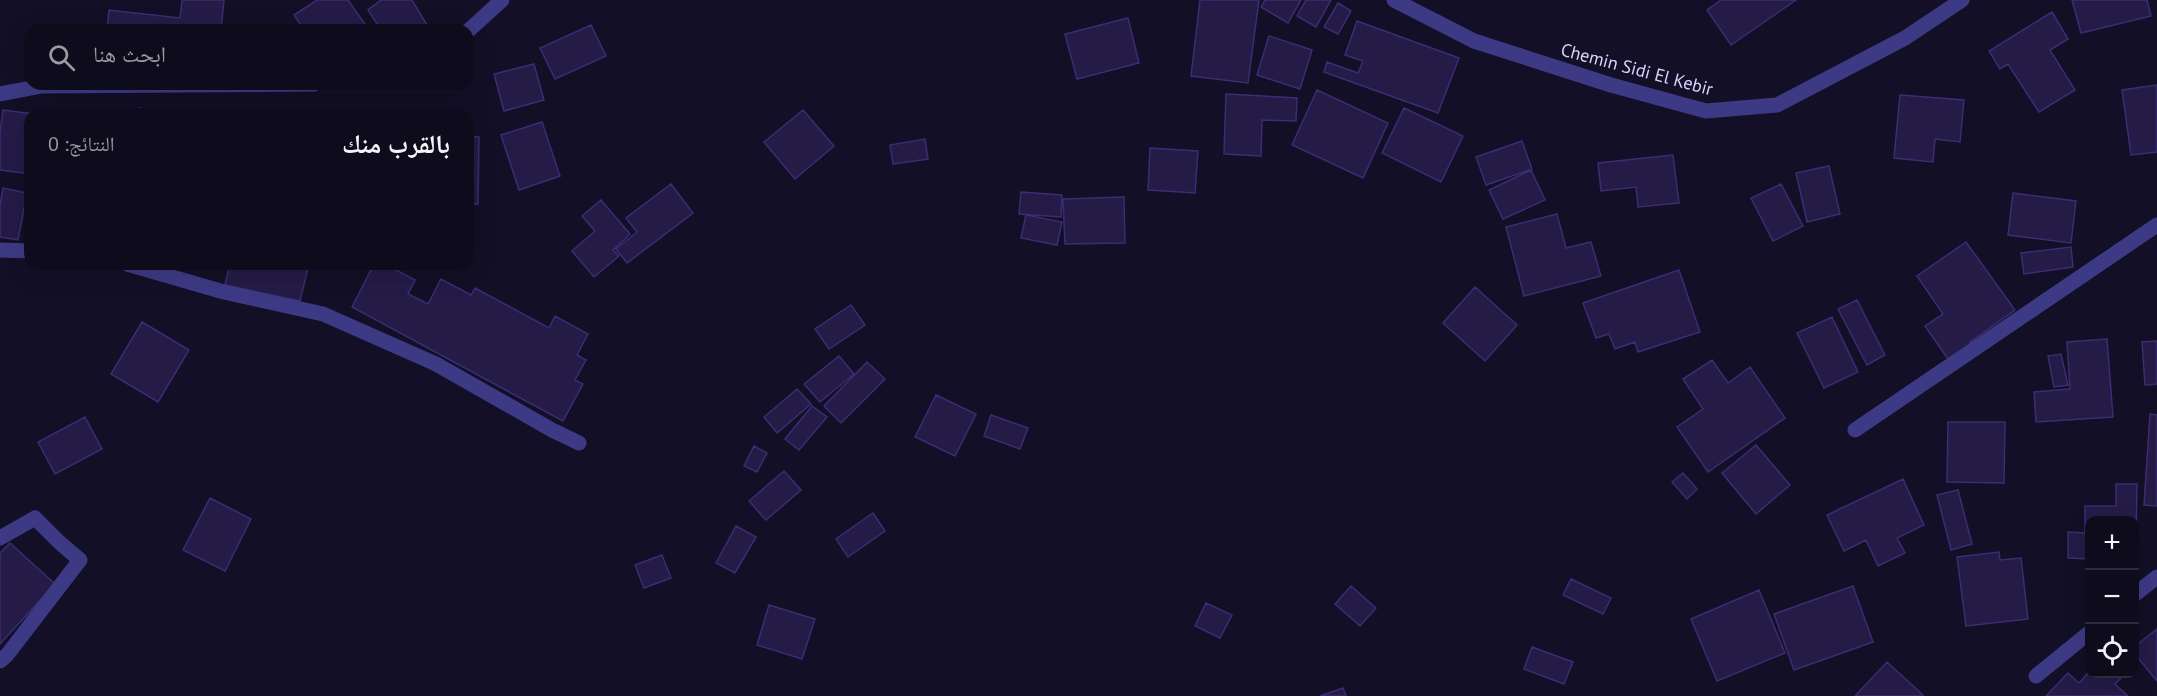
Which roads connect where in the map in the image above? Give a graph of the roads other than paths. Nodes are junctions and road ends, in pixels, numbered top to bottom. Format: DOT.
graph roads {
  1 [pos="502,0"];
  2 [pos="1394,0"];
  3 [pos="1962,0"];
  4 [pos="474,26"];
  5 [pos="24,89"];
  6 [pos="0,94"];
  7 [pos="2157,225"];
  8 [pos="0,250"];
  9 [pos="24,251"];
  10 [pos="148,270"];
  11 [pos="1855,430"];
  12 [pos="579,442"];
  13 [pos="0,538"];
  14 [pos="2157,577"];
  15 [pos="2139,591"];
  16 [pos="2085,636"];
  17 [pos="0,661"];
  18 [pos="2036,676"];
  1 -- 4 [label="street"];
  2 -- 3 [label="street, Chemin Sidi El Kebir"];
  5 -- 6 [label="street"];
  7 -- 11 [label="street"];
  8 -- 9 [label="street"];
  10 -- 12 [label="street"];
  13 -- 17 [label="street"];
  14 -- 15 [label="street"];
  16 -- 18 [label="street"];
}
